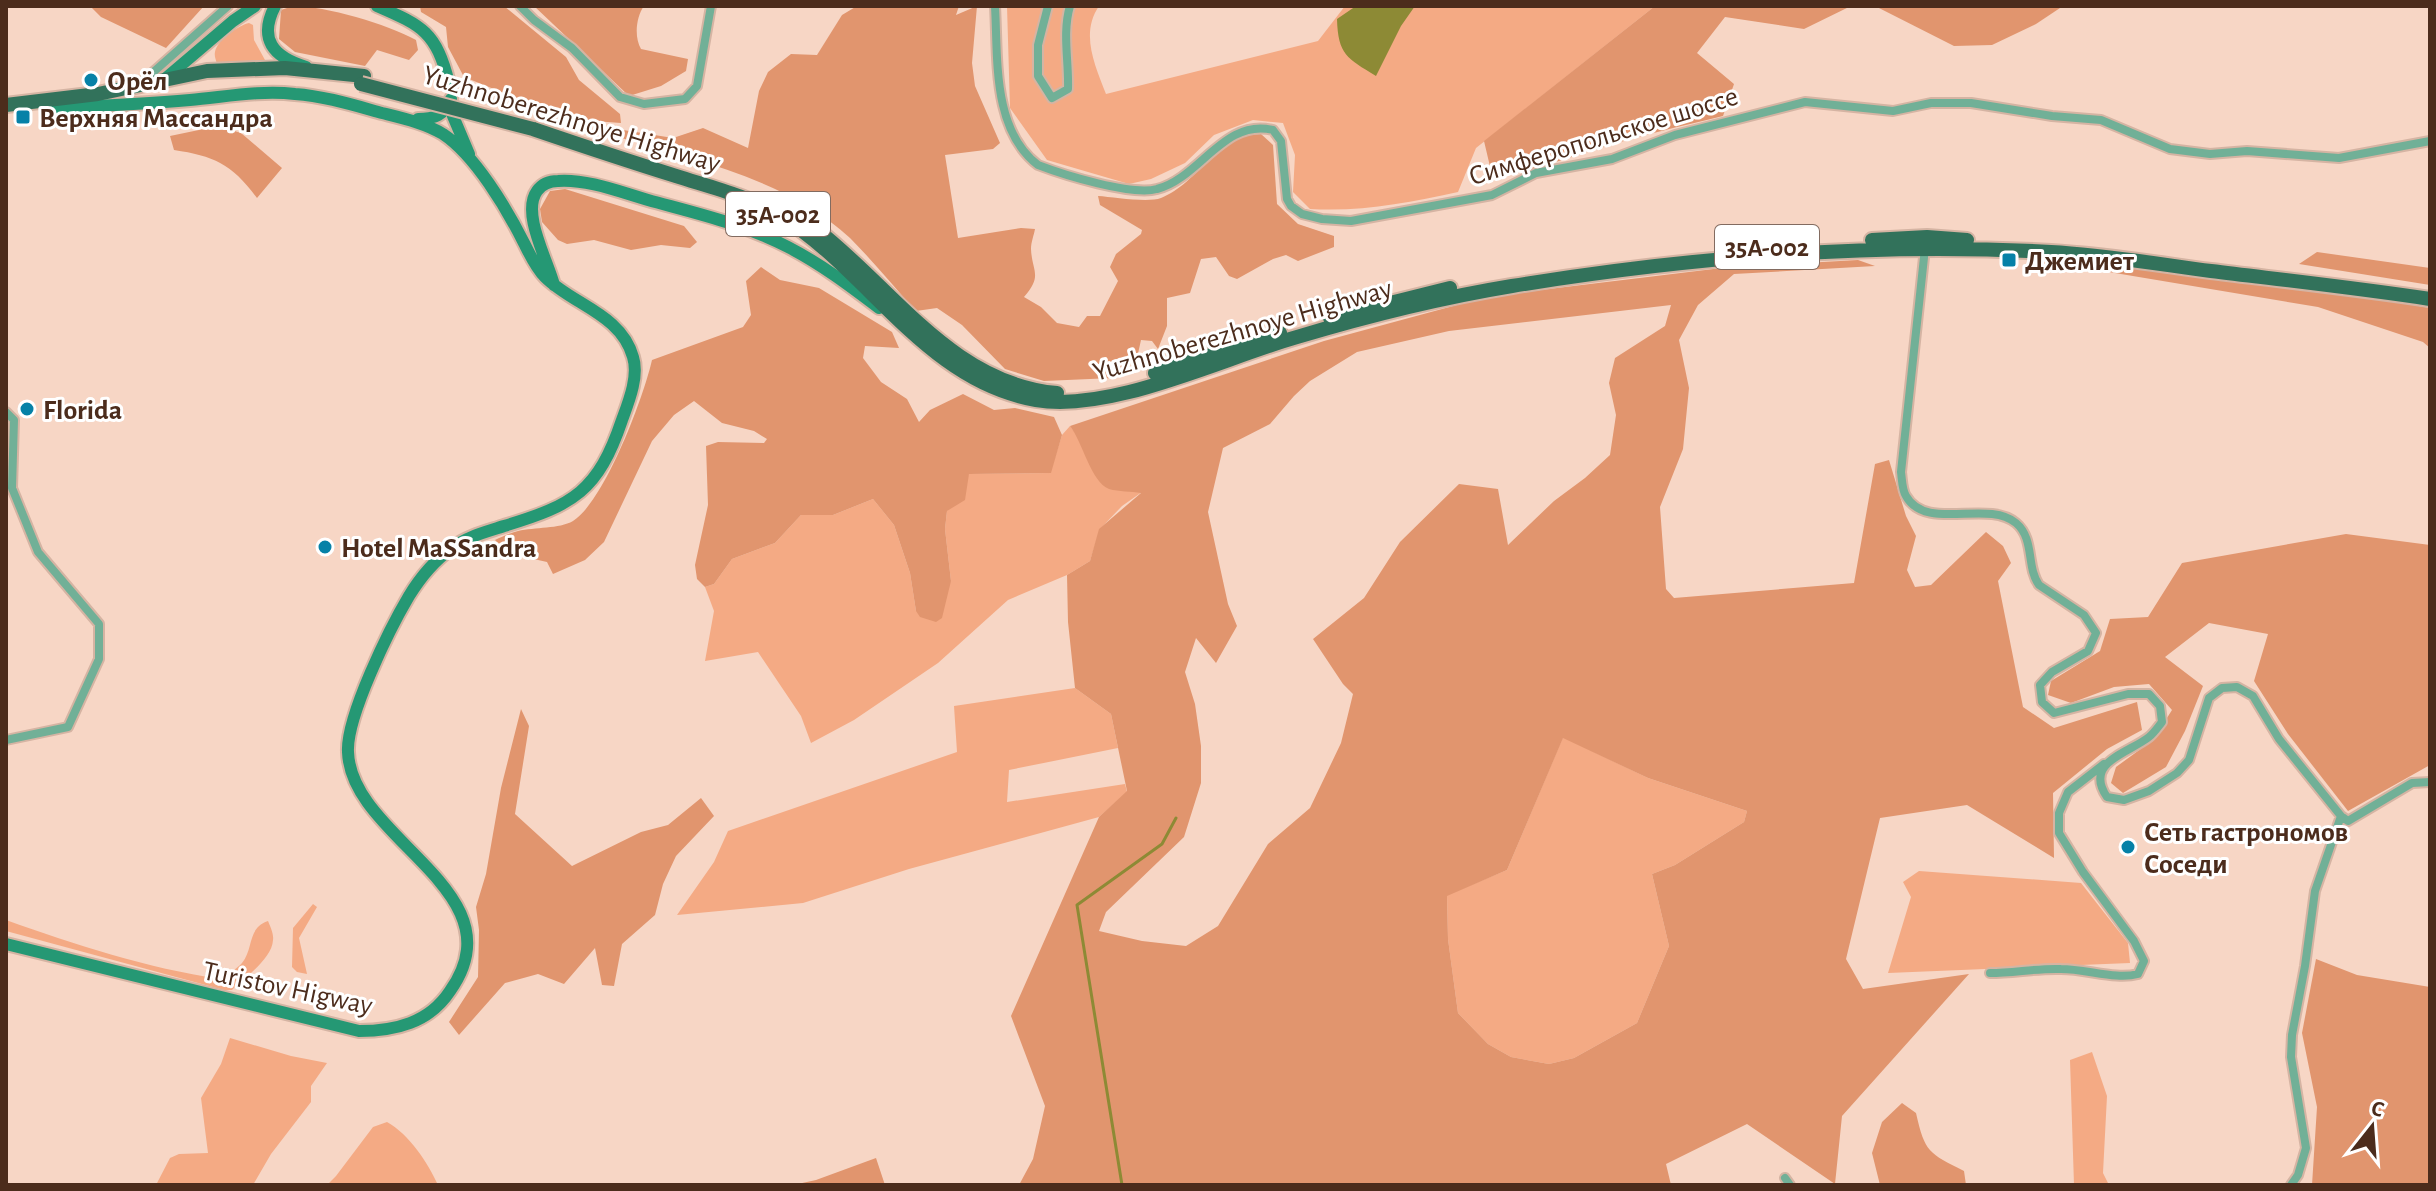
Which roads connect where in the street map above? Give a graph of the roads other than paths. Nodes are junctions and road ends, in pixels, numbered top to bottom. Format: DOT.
graph roads {
  1 [pos="228,6"];
  2 [pos="255,6"];
  3 [pos="275,6"];
  4 [pos="377,6"];
  5 [pos="520,6"];
  6 [pos="711,6"];
  7 [pos="995,6"];
  8 [pos="1048,6"];
  9 [pos="1070,6"];
  10 [pos="190,51"];
  11 [pos="316,70"];
  12 [pos="200,73"];
  13 [pos="166,78"];
  14 [pos="362,80"];
  15 [pos="141,83"];
  16 [pos="449,83"];
  17 [pos="451,99"];
  18 [pos="6,105"];
  19 [pos="53,108"];
  20 [pos="6,113"];
  21 [pos="453,116"];
  22 [pos="398,117"];
  23 [pos="534,126"];
  24 [pos="2430,141"];
  25 [pos="476,168"];
  26 [pos="1966,240"];
  27 [pos="1897,244"];
  28 [pos="1925,248"];
  29 [pos="554,285"];
  30 [pos="2430,291"];
  31 [pos="2430,299"];
  32 [pos="905,327"];
  33 [pos="6,412"];
  34 [pos="6,740"];
  35 [pos="2108,761"];
  36 [pos="2430,782"];
  37 [pos="2341,816"];
  38 [pos="6,944"];
  39 [pos="1990,973"];
  40 [pos="2291,1185"];
  1 -- 10 [label="street"];
  2 -- 10 [label="main road"];
  3 -- 11 [label="main road"];
  4 -- 16 [label="main road"];
  5 -- 6 [label="street"];
  7 -- 24 [label="street, Симферопольское шоссе"];
  8 -- 9 [label="street"];
  10 -- 12 [label="main road"];
  10 -- 13 [label="main road"];
  10 -- 15 [label="street"];
  11 -- 12 [label="highway, Yuzhnoberezhnoye Highway / 35А-002"];
  11 -- 14 [label="highway, Yuzhnoberezhnoye Highway / 35А-002"];
  12 -- 13 [label="highway, Yuzhnoberezhnoye Highway / 35А-002"];
  13 -- 15 [label="highway, Yuzhnoberezhnoye Highway / 35А-002"];
  14 -- 19 [label="highway, Yuzhnoberezhnoye Highway / 35А-002"];
  14 -- 23 [label="highway, Yuzhnoberezhnoye Highway / 35А-002"];
  15 -- 18 [label="highway, Yuzhnoberezhnoye Highway / 35А-002"];
  17 -- 22 [label="main road"];
  19 -- 20 [label="highway, Yuzhnoberezhnoye Highway / 35А-002"];
  19 -- 22 [label="main road, Turistov Higway"];
  21 -- 25 [label="main road, Turistov Higway"];
  22 -- 25 [label="main road, Turistov Higway"];
  23 -- 27 [label="highway, Yuzhnoberezhnoye Highway / 35А-002"];
  23 -- 32 [label="highway, Yuzhnoberezhnoye Highway / 35А-002"];
  25 -- 29 [label="main road, Turistov Higway"];
  26 -- 27 [label="highway, Yuzhnoberezhnoye Highway / 35А-002"];
  26 -- 28 [label="highway"];
  26 -- 30 [label="highway, Yuzhnoberezhnoye Highway / 35А-002"];
  27 -- 28 [label="highway, Yuzhnoberezhnoye Highway / 35А-002"];
  27 -- 32 [label="highway, Yuzhnoberezhnoye Highway / 35А-002"];
  28 -- 31 [label="highway, Yuzhnoberezhnoye Highway / 35А-002"];
  28 -- 35 [label="street"];
  29 -- 32 [label="main road"];
  29 -- 38 [label="main road, Turistov Higway"];
  33 -- 34 [label="street"];
  35 -- 37 [label="street"];
  35 -- 39 [label="street"];
  36 -- 37 [label="street"];
  37 -- 40 [label="street"];
}
